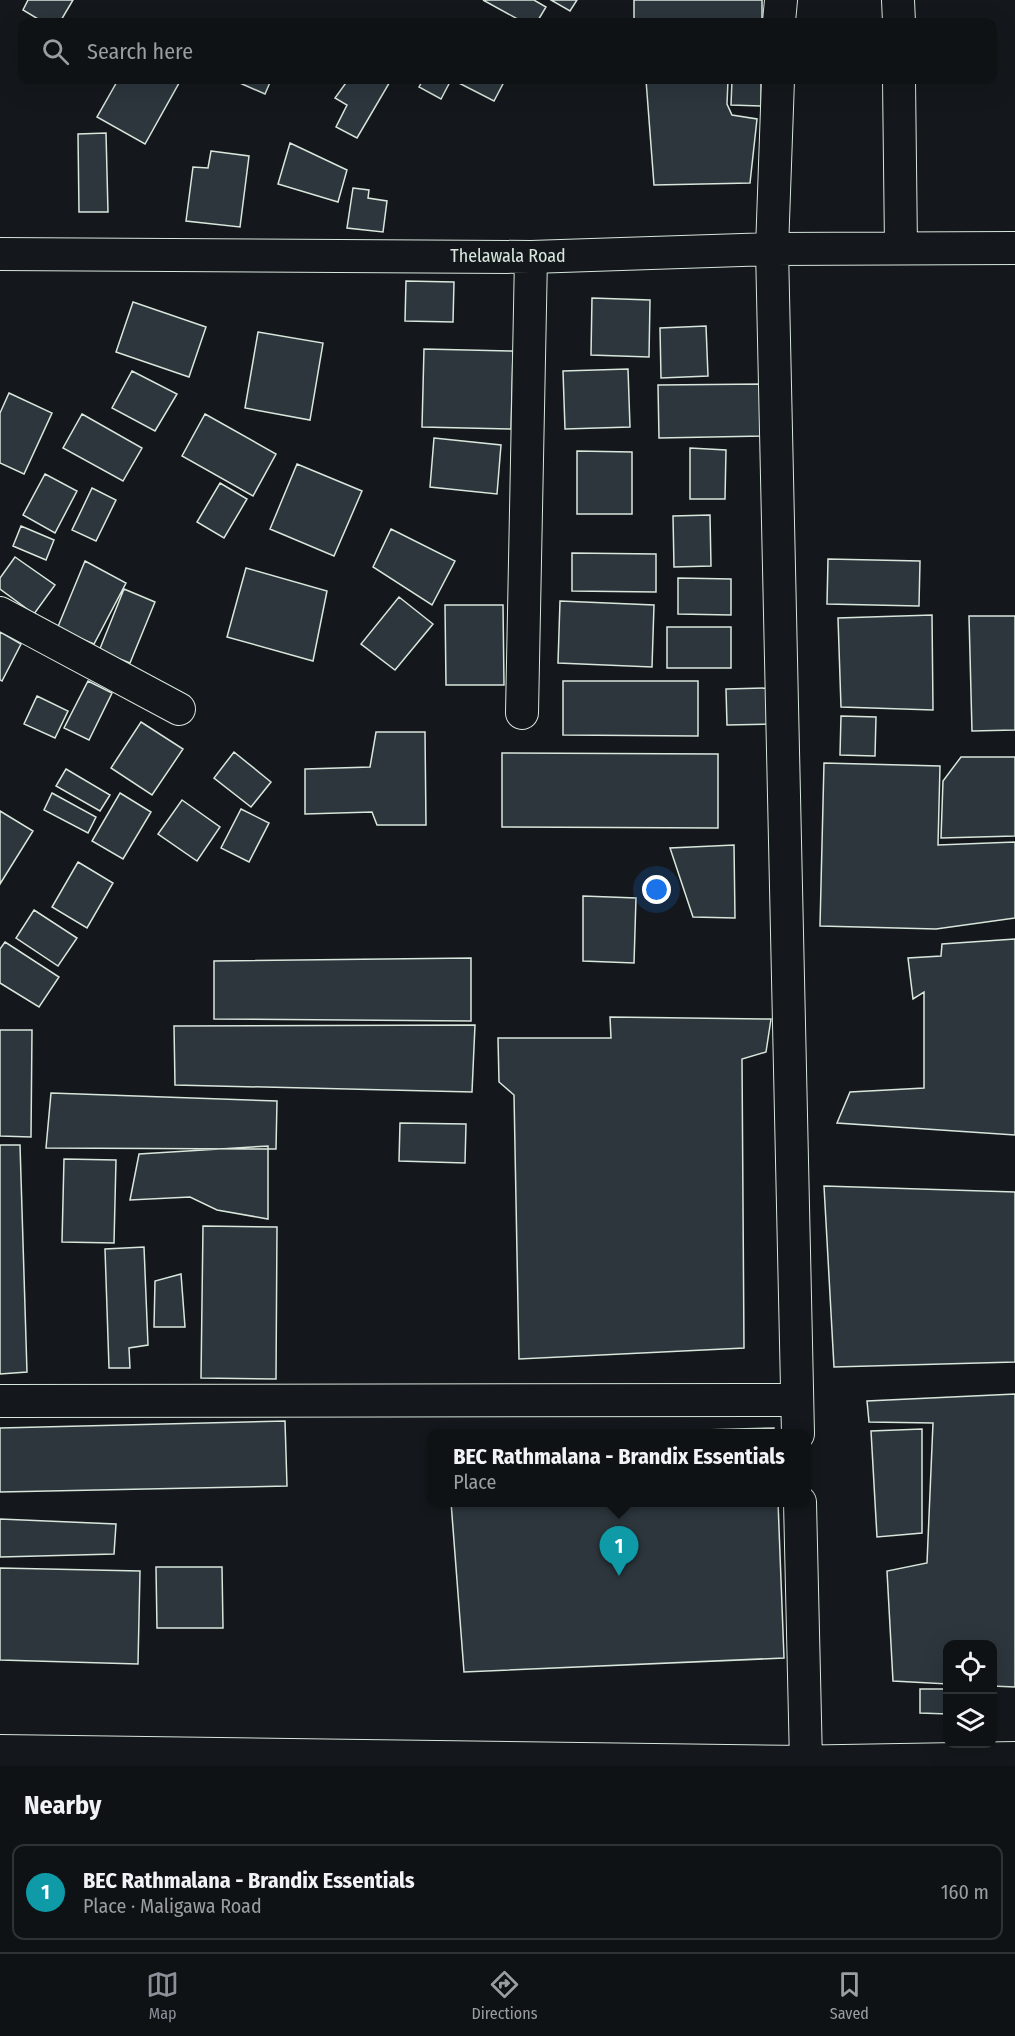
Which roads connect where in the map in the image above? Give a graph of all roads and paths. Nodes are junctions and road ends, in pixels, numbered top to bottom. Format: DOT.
graph roads {
  1 [pos="781,0"];
  2 [pos="898,0"];
  3 [pos="779,18"];
  4 [pos="899,18"];
  5 [pos="778,84"];
  6 [pos="899,84"];
  7 [pos="902,248"];
  8 [pos="1015,248"];
  9 [pos="772,249"];
  10 [pos="0,254"];
  11 [pos="531,256"];
  12 [pos="0,613"];
  13 [pos="179,709"];
  14 [pos="522,712"];
  15 [pos="797,1400"];
  16 [pos="0,1401"];
  17 [pos="798,1429"];
  18 [pos="800,1507"];
  19 [pos="0,1751"];
  20 [pos="1015,1758"];
  21 [pos="806,1762"];
  22 [pos="108,1766"];
  1 -- 3 [label="street"];
  2 -- 4 [label="street"];
  5 -- 9 [label="street"];
  6 -- 7 [label="street"];
  7 -- 8 [label="street, Thelawala Road"];
  7 -- 9 [label="street, Thelawala Road"];
  9 -- 11 [label="street, Thelawala Road"];
  9 -- 15 [label="street"];
  10 -- 11 [label="street, Thelawala Road"];
  11 -- 14 [label="street"];
  12 -- 13 [label="street"];
  15 -- 16 [label="street"];
  15 -- 17 [label="street"];
  18 -- 21 [label="street"];
  19 -- 21 [label="street"];
  20 -- 21 [label="street"];
  21 -- 22 [label="street"];
}
